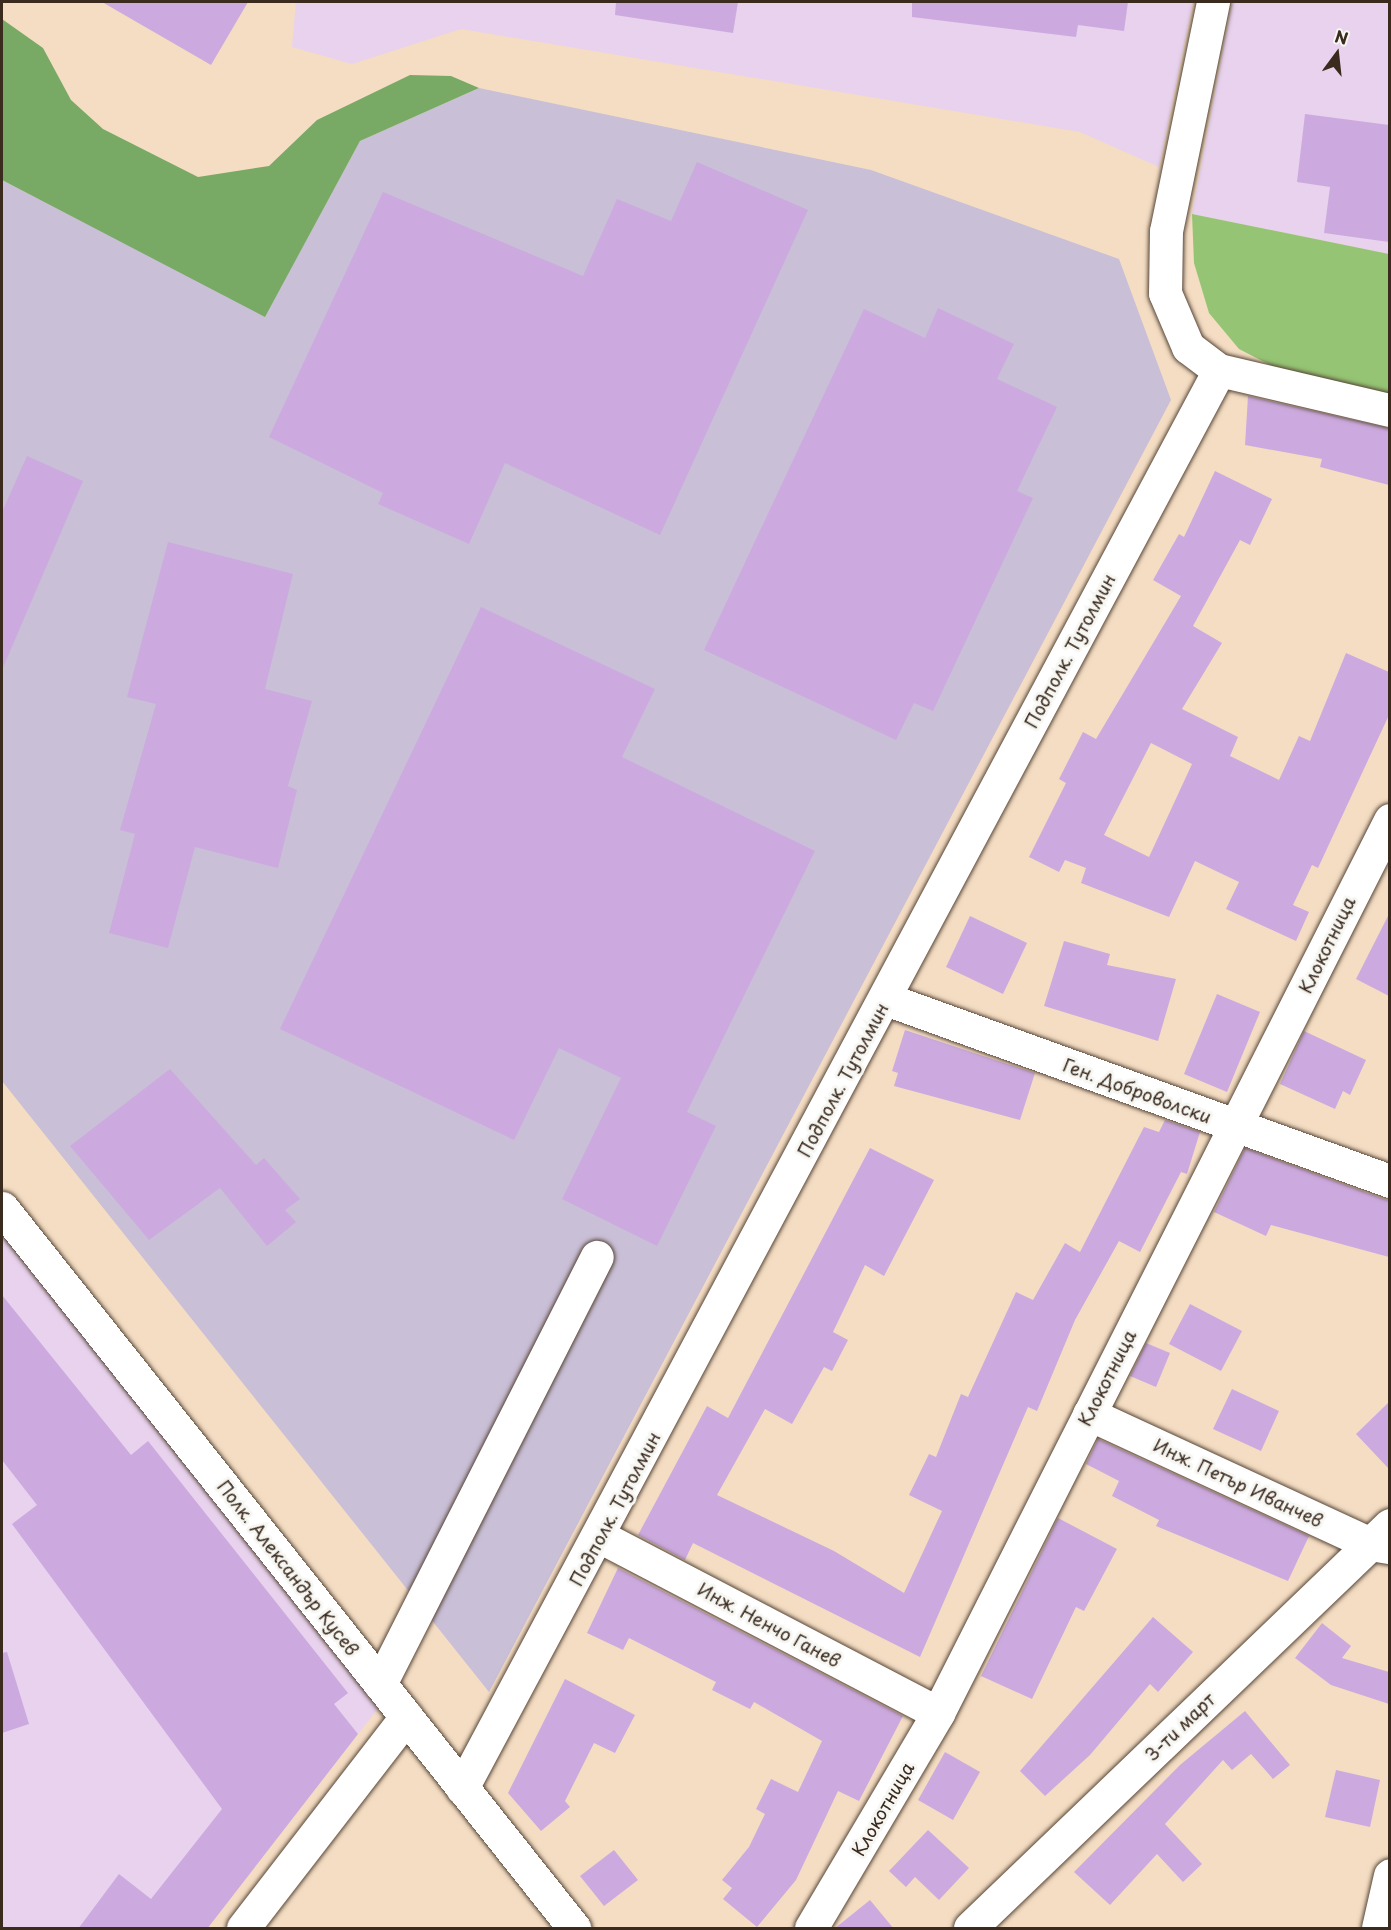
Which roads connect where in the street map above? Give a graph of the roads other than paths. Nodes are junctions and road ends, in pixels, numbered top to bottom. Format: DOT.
graph roads {
  1 [pos="1213,2"];
  2 [pos="1219,370"];
  3 [pos="1389,410"];
  4 [pos="1389,820"];
  5 [pos="886,999"];
  6 [pos="1236,1127"];
  7 [pos="1389,1180"];
  8 [pos="2,1208"];
  9 [pos="597,1257"];
  10 [pos="1089,1414"];
  11 [pos="601,1537"];
  12 [pos="1383,1539"];
  13 [pos="380,1684"];
  14 [pos="938,1713"];
  15 [pos="406,1717"];
  16 [pos="462,1788"];
  17 [pos="1389,1875"];
  18 [pos="816,1926"];
  19 [pos="243,1929"];
  20 [pos="574,1929"];
  21 [pos="970,1929"];
  22 [pos="1378,1929"];
  1 -- 2 [label="street"];
  2 -- 3 [label="street"];
  2 -- 5 [label="street, Подполк. Тутолмин"];
  4 -- 6 [label="street, Клокотница"];
  5 -- 6 [label="street, Ген. Доброволски"];
  5 -- 11 [label="street, Подполк. Тутолмин"];
  6 -- 7 [label="street, Ген. Доброволски"];
  6 -- 10 [label="street, Клокотница"];
  8 -- 13 [label="street, Полк. Александър Кусев"];
  9 -- 13 [label="street"];
  10 -- 12 [label="street, Инж. Петър Иванчев"];
  10 -- 14 [label="street, Клокотница"];
  11 -- 14 [label="street, Инж. Ненчо Ганев"];
  11 -- 16 [label="street, Подполк. Тутолмин"];
  12 -- 21 [label="street, 3-ти март"];
  13 -- 15 [label="street, Полк. Александър Кусев"];
  14 -- 18 [label="street, Клокотница"];
  15 -- 16 [label="street, Полк. Александър Кусев"];
  15 -- 19 [label="street"];
  16 -- 20 [label="street, Полк. Александър Кусев"];
  17 -- 22 [label="street"];
}
